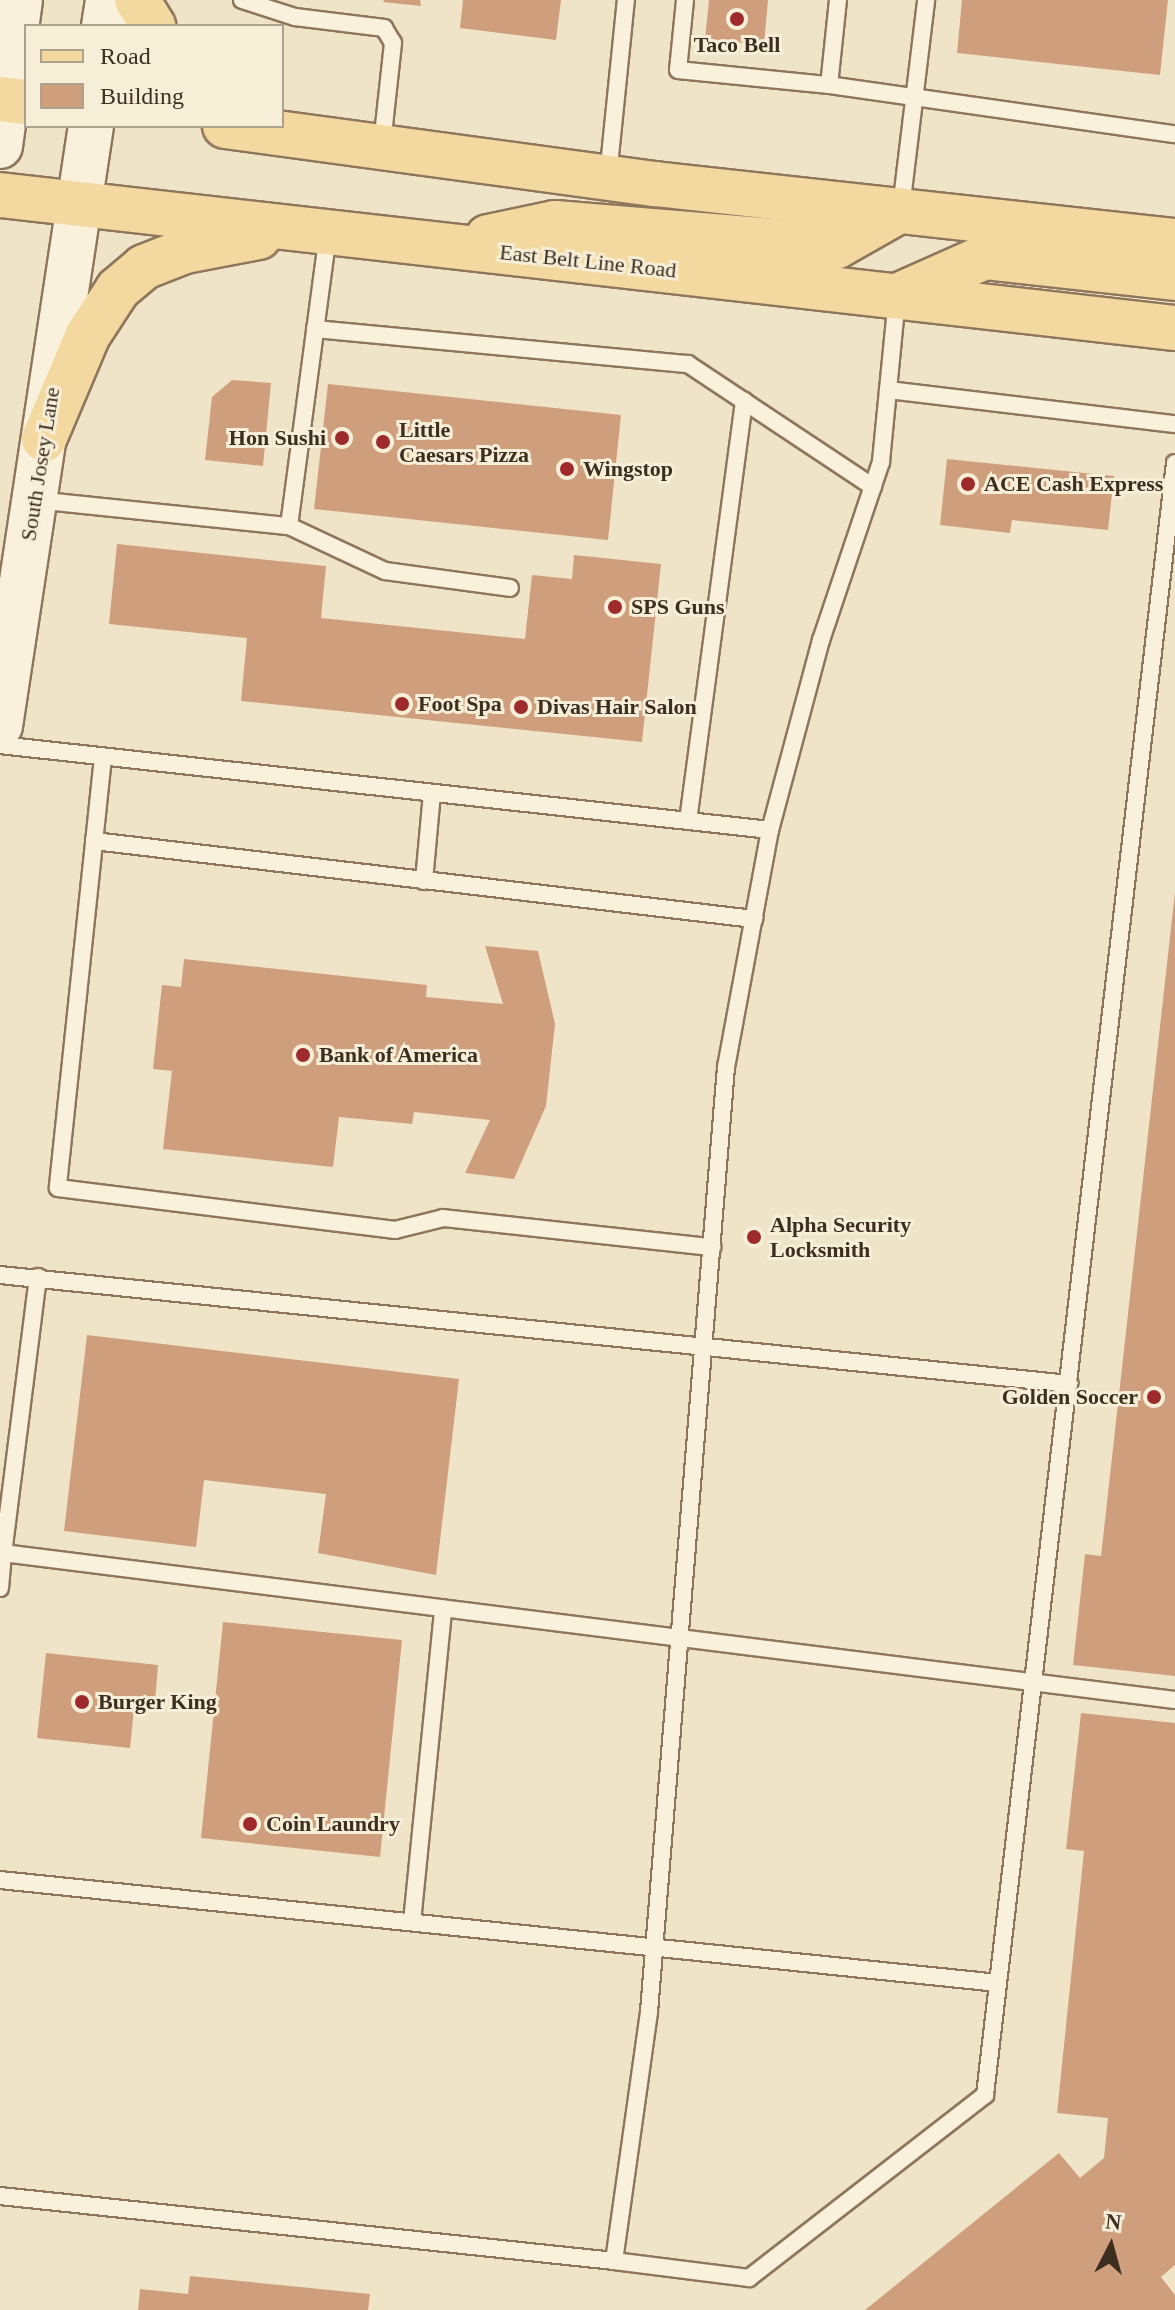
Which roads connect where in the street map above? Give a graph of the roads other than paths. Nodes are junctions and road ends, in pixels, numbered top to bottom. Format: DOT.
graph roads {
  1 [pos="20,0"];
  2 [pos="108,0"];
  3 [pos="137,0"];
  4 [pos="242,0"];
  5 [pos="626,0"];
  6 [pos="685,0"];
  7 [pos="838,0"];
  8 [pos="926,0"];
  9 [pos="104,24"];
  10 [pos="152,24"];
  11 [pos="829,85"];
  12 [pos="11,100"];
  13 [pos="914,101"];
  14 [pos="91,128"];
  15 [pos="253,128"];
  16 [pos="1175,134"];
  17 [pos="0,146"];
  18 [pos="382,147"];
  19 [pos="607,177"];
  20 [pos="0,195"];
  21 [pos="79,203"];
  22 [pos="901,210"];
  23 [pos="312,229"];
  24 [pos="1175,241"];
  25 [pos="446,245"];
  26 [pos="1175,278"];
  27 [pos="897,296"];
  28 [pos="1175,328"];
  29 [pos="315,329"];
  30 [pos="888,390"];
  31 [pos="744,401"];
  32 [pos="1175,424"];
  33 [pos="44,439"];
  34 [pos="1175,463"];
  35 [pos="873,487"];
  36 [pos="35,500"];
  37 [pos="289,526"];
  38 [pos="510,588"];
  39 [pos="0,726"];
  40 [pos="0,745"];
  41 [pos="103,757"];
  42 [pos="432,793"];
  43 [pos="688,821"];
  44 [pos="770,830"];
  45 [pos="94,841"];
  46 [pos="424,881"];
  47 [pos="754,919"];
  48 [pos="712,1247"];
  49 [pos="0,1275"];
  50 [pos="38,1277"];
  51 [pos="705,1344"];
  52 [pos="1069,1384"];
  53 [pos="3,1553"];
  54 [pos="0,1588"];
  55 [pos="443,1609"];
  56 [pos="680,1639"];
  57 [pos="1033,1685"];
  58 [pos="1175,1700"];
  59 [pos="0,1880"];
  60 [pos="412,1922"];
  61 [pos="655,1947"];
  62 [pos="998,1983"];
  63 [pos="0,2196"];
  64 [pos="614,2261"];
  1 -- 12 [label="main road"];
  2 -- 9 [label="main road"];
  3 -- 10 [label="main road"];
  4 -- 18 [label="lane"];
  5 -- 19 [label="lane"];
  6 -- 11 [label="lane"];
  7 -- 11 [label="lane"];
  8 -- 13 [label="lane"];
  11 -- 13 [label="lane"];
  12 -- 17 [label="main road"];
  13 -- 16 [label="lane"];
  13 -- 22 [label="lane"];
  14 -- 21 [label="main road, South Josey Lane"];
  15 -- 18 [label="main road"];
  18 -- 19 [label="main road"];
  19 -- 22 [label="main road"];
  20 -- 21 [label="main road, East Belt Line Road"];
  21 -- 23 [label="main road, East Belt Line Road"];
  21 -- 33 [label="main road, South Josey Lane"];
  22 -- 24 [label="main road"];
  22 -- 25 [label="main road"];
  23 -- 25 [label="main road, East Belt Line Road"];
  23 -- 29 [label="lane"];
  23 -- 33 [label="main road"];
  25 -- 27 [label="main road, East Belt Line Road"];
  26 -- 27 [label="main road"];
  27 -- 28 [label="main road, East Belt Line Road"];
  27 -- 30 [label="lane"];
  29 -- 31 [label="lane"];
  29 -- 37 [label="lane"];
  30 -- 32 [label="lane"];
  30 -- 35 [label="lane"];
  31 -- 35 [label="lane"];
  31 -- 43 [label="lane"];
  33 -- 36 [label="main road, South Josey Lane"];
  34 -- 52 [label="lane"];
  35 -- 44 [label="lane"];
  36 -- 37 [label="lane"];
  36 -- 39 [label="main road, South Josey Lane"];
  37 -- 38 [label="lane"];
  40 -- 41 [label="lane"];
  41 -- 42 [label="lane"];
  41 -- 45 [label="lane"];
  42 -- 43 [label="lane"];
  42 -- 46 [label="lane"];
  43 -- 44 [label="lane"];
  44 -- 47 [label="lane"];
  45 -- 46 [label="lane"];
  45 -- 48 [label="lane"];
  46 -- 47 [label="lane"];
  47 -- 48 [label="lane"];
  48 -- 51 [label="lane"];
  49 -- 50 [label="lane"];
  50 -- 51 [label="lane"];
  50 -- 53 [label="lane"];
  51 -- 52 [label="lane"];
  51 -- 56 [label="lane"];
  52 -- 57 [label="lane"];
  53 -- 54 [label="lane"];
  53 -- 55 [label="lane"];
  55 -- 56 [label="lane"];
  55 -- 60 [label="lane"];
  56 -- 57 [label="lane"];
  56 -- 61 [label="lane"];
  57 -- 58 [label="lane"];
  57 -- 62 [label="lane"];
  59 -- 60 [label="lane"];
  60 -- 61 [label="lane"];
  61 -- 62 [label="lane"];
  61 -- 64 [label="lane"];
  62 -- 64 [label="lane"];
  63 -- 64 [label="lane"];
}
